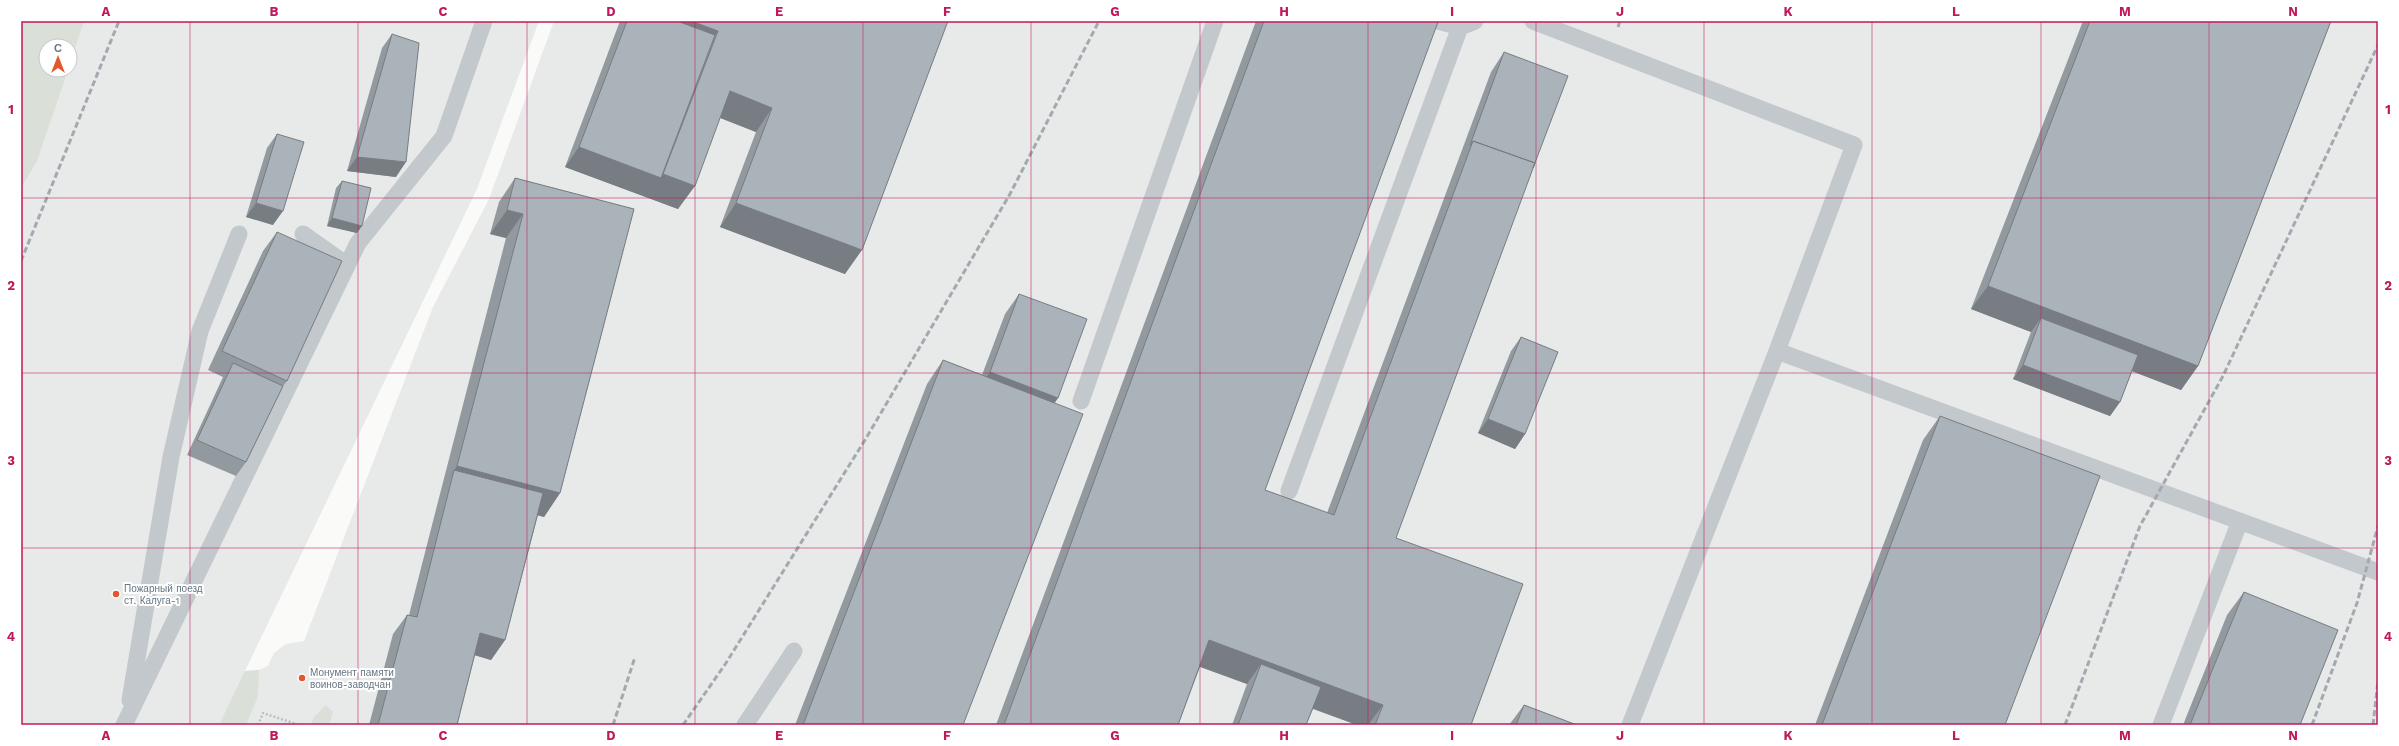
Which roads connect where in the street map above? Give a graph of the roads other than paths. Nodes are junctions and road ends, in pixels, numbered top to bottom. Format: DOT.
graph roads {
  1 [pos="484,21"];
  2 [pos="1215,21"];
  3 [pos="1438,21"];
  4 [pos="1533,21"];
  5 [pos="1467,24"];
  6 [pos="239,234"];
  7 [pos="303,234"];
  8 [pos="347,264"];
  9 [pos="1777,351"];
  10 [pos="1082,400"];
  11 [pos="1290,491"];
  12 [pos="2240,521"];
  13 [pos="2378,572"];
  14 [pos="794,651"];
  15 [pos="126,721"];
  16 [pos="745,725"];
  17 [pos="1630,725"];
  18 [pos="2161,725"];
  1 -- 8 [label="lane"];
  2 -- 10 [label="lane"];
  3 -- 5 [label="lane"];
  4 -- 9 [label="lane"];
  5 -- 11 [label="lane"];
  6 -- 15 [label="lane"];
  7 -- 8 [label="lane"];
  8 -- 15 [label="lane"];
  9 -- 12 [label="lane"];
  9 -- 17 [label="lane"];
  12 -- 13 [label="lane"];
  12 -- 18 [label="lane"];
  14 -- 16 [label="lane"];
}
